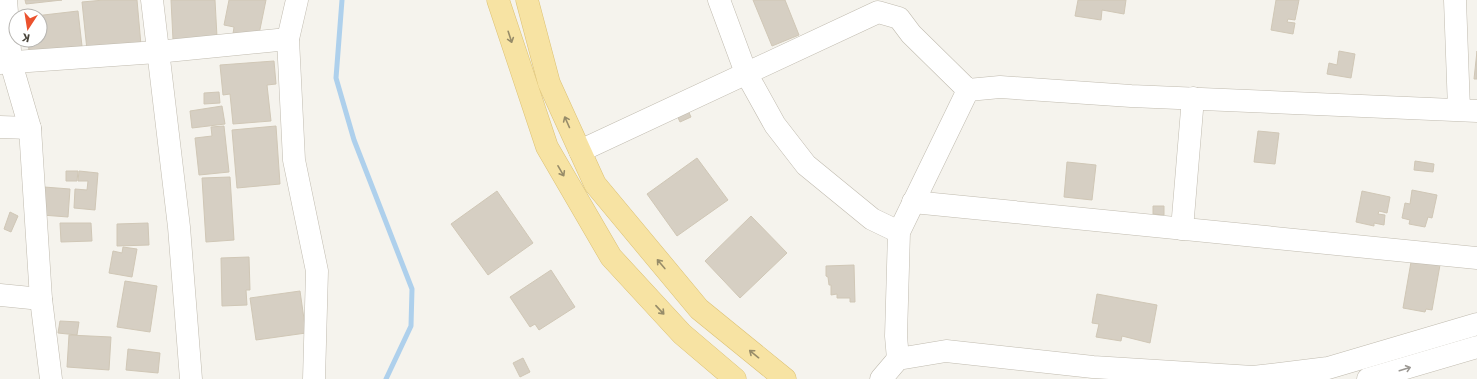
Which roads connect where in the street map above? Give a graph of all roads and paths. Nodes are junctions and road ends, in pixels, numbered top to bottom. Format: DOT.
graph roads {
  1 [pos="6,0"];
  2 [pos="152,0"];
  3 [pos="297,0"];
  4 [pos="498,0"];
  5 [pos="527,0"];
  6 [pos="719,0"];
  7 [pos="1455,0"];
  8 [pos="288,39"];
  9 [pos="157,52"];
  10 [pos="5,63"];
  11 [pos="746,73"];
  12 [pos="968,90"];
  13 [pos="1193,98"];
  14 [pos="1468,110"];
  15 [pos="0,127"];
  16 [pos="30,128"];
  17 [pos="580,151"];
  18 [pos="913,202"];
  19 [pos="1182,229"];
  20 [pos="899,232"];
  21 [pos="1477,258"];
  22 [pos="0,295"];
  23 [pos="41,299"];
  24 [pos="1477,324"];
  25 [pos="1477,347"];
  26 [pos="898,359"];
  27 [pos="1115,369"];
  28 [pos="1092,373"];
  29 [pos="51,379"];
  30 [pos="190,379"];
  31 [pos="314,379"];
  32 [pos="735,379"];
  33 [pos="785,379"];
  34 [pos="881,379"];
  35 [pos="1137,379"];
  36 [pos="1368,379"];
  1 -- 10 [label="street"];
  2 -- 9 [label="street"];
  3 -- 8 [label="street"];
  4 -- 32 [label="main road, one-way"];
  17 -- 5 [label="main road, one-way"];
  6 -- 11 [label="street"];
  7 -- 14 [label="street"];
  8 -- 9 [label="street"];
  8 -- 31 [label="street"];
  9 -- 10 [label="street"];
  9 -- 30 [label="street"];
  10 -- 16 [label="street"];
  11 -- 12 [label="street"];
  11 -- 17 [label="street"];
  11 -- 20 [label="street"];
  12 -- 13 [label="street"];
  12 -- 18 [label="street"];
  13 -- 14 [label="street"];
  13 -- 19 [label="street"];
  15 -- 16 [label="street"];
  16 -- 23 [label="street"];
  33 -- 17 [label="main road, one-way"];
  18 -- 19 [label="street"];
  18 -- 20 [label="street"];
  19 -- 21 [label="street"];
  20 -- 26 [label="street"];
  22 -- 23 [label="street"];
  23 -- 29 [label="street"];
  24 -- 27 [label="street"];
  36 -- 25 [label="street, one-way"];
  26 -- 28 [label="street"];
  26 -- 34 [label="street"];
  27 -- 28 [label="street"];
  27 -- 35 [label="street"];
}
